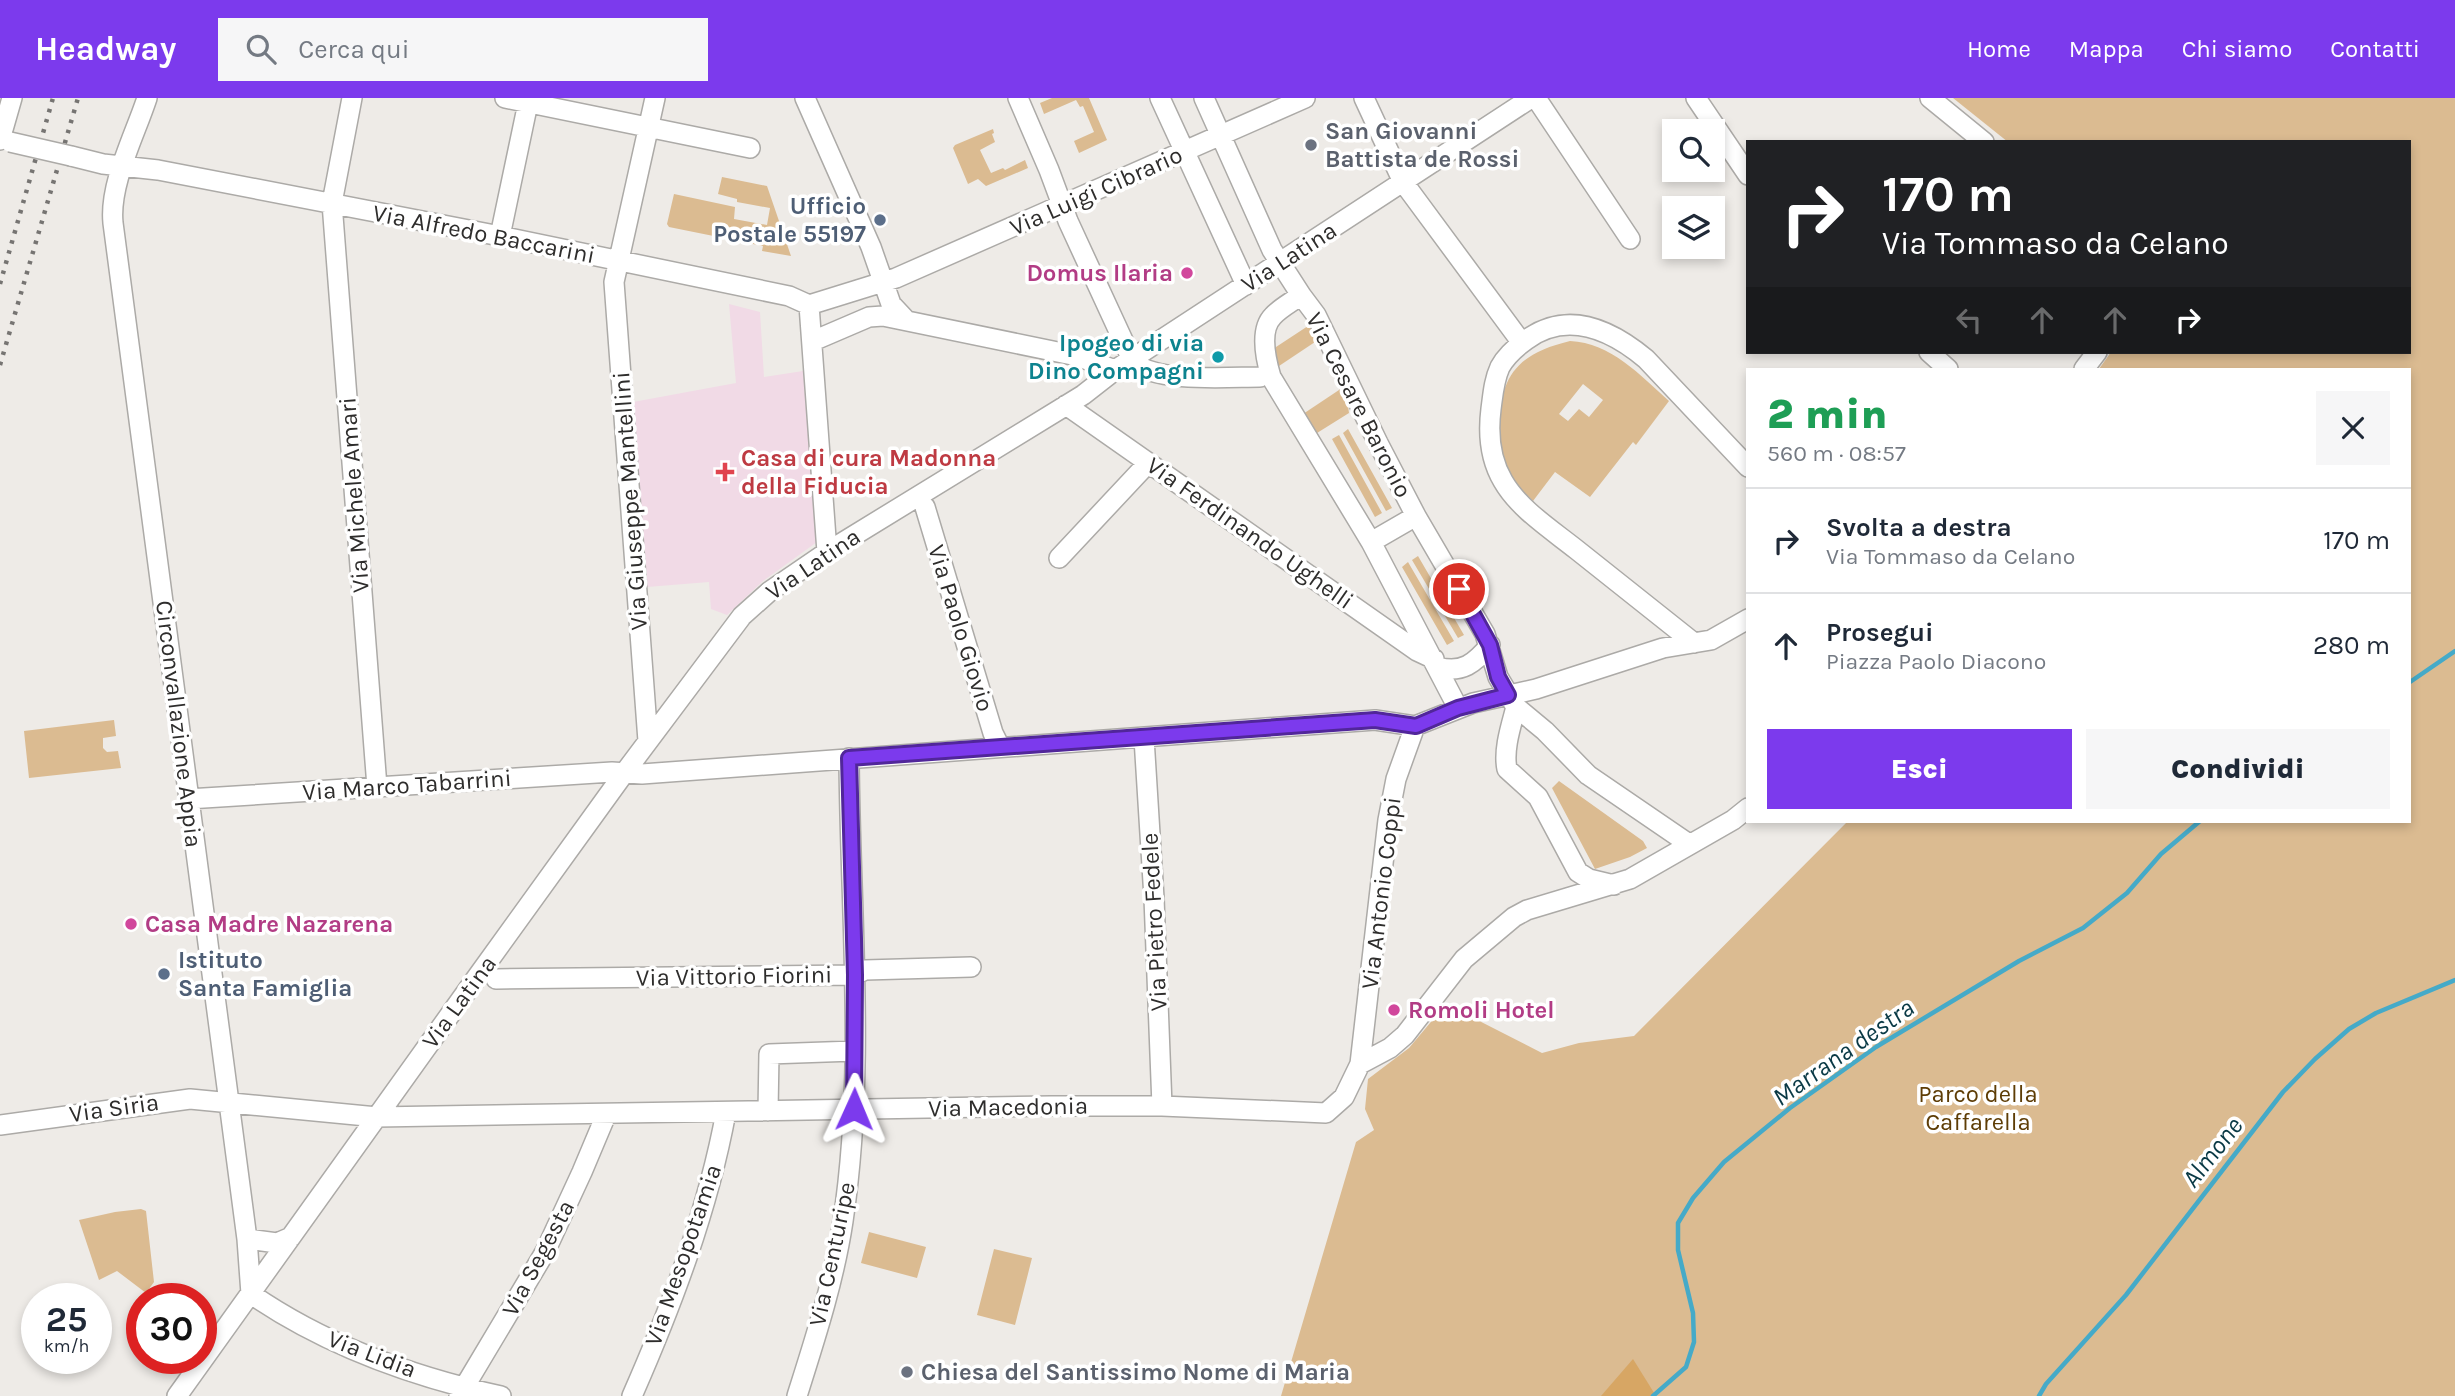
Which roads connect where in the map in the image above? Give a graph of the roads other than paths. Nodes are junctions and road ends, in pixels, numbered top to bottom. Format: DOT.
graph roads {
  1 [pos="12,98"];
  2 [pos="147,98"];
  3 [pos="352,98"];
  4 [pos="505,98"];
  5 [pos="655,98"];
  6 [pos="805,98"];
  7 [pos="1017,98"];
  8 [pos="1160,98"];
  9 [pos="1204,98"];
  10 [pos="1305,98"];
  11 [pos="1364,98"];
  12 [pos="1533,98"];
  13 [pos="1696,98"];
  14 [pos="1930,98"];
  15 [pos="528,103"];
  16 [pos="648,128"];
  17 [pos="1220,136"];
  18 [pos="3,140"];
  19 [pos="1982,140"];
  20 [pos="750,148"];
  21 [pos="1184,152"];
  22 [pos="123,166"];
  23 [pos="1746,172"];
  24 [pos="1403,182"];
  25 [pos="332,203"];
  26 [pos="1062,206"];
  27 [pos="500,236"];
  28 [pos="1630,239"];
  29 [pos="618,261"];
  30 [pos="1280,263"];
  31 [pos="885,283"];
  32 [pos="1246,285"];
  33 [pos="1301,295"];
  34 [pos="809,305"];
  35 [pos="905,319"];
  36 [pos="813,341"];
  37 [pos="1522,343"];
  38 [pos="2095,354"];
  39 [pos="1123,365"];
  40 [pos="2085,368"];
  41 [pos="1260,377"];
  42 [pos="1066,405"];
  43 [pos="1147,463"];
  44 [pos="1746,465"];
  45 [pos="925,508"];
  46 [pos="1416,516"];
  47 [pos="1371,542"];
  48 [pos="827,552"];
  49 [pos="1059,558"];
  50 [pos="1746,620"];
  51 [pos="1694,643"];
  52 [pos="1490,645"];
  53 [pos="1436,663"];
  54 [pos="1512,701"];
  55 [pos="1458,708"];
  56 [pos="1416,726"];
  57 [pos="1144,738"];
  58 [pos="648,741"];
  59 [pos="1000,747"];
  60 [pos="849,758"];
  61 [pos="625,772"];
  62 [pos="377,787"];
  63 [pos="188,799"];
  64 [pos="1746,810"];
  65 [pos="1689,844"];
  66 [pos="1614,885"];
  67 [pos="971,967"];
  68 [pos="855,975"];
  69 [pos="496,979"];
  70 [pos="855,1051"];
  71 [pos="1360,1064"];
  72 [pos="228,1101"];
  73 [pos="1162,1106"];
  74 [pos="854,1109"];
  75 [pos="768,1111"];
  76 [pos="726,1112"];
  77 [pos="606,1115"];
  78 [pos="377,1117"];
  79 [pos="0,1125"];
  80 [pos="291,1237"];
  81 [pos="247,1239"];
  82 [pos="251,1294"];
  83 [pos="462,1392"];
  84 [pos="177,1396"];
  85 [pos="501,1396"];
  86 [pos="632,1396"];
  87 [pos="797,1396"];
  1 -- 18 [label="street"];
  2 -- 22 [label="street"];
  3 -- 25 [label="street, Via Michele Amari"];
  4 -- 15 [label="street"];
  5 -- 16 [label="street, Via Giuseppe Mantellini"];
  6 -- 31 [label="street"];
  7 -- 26 [label="street"];
  8 -- 21 [label="street"];
  9 -- 17 [label="street, Via Cesare Baronio"];
  10 -- 17 [label="street, Via Luigi Cibrario"];
  11 -- 24 [label="street"];
  12 -- 24 [label="street, Via Latina"];
  12 -- 28 [label="street"];
  13 -- 23 [label="street"];
  14 -- 19 [label="street"];
  15 -- 16 [label="street"];
  15 -- 27 [label="street"];
  16 -- 20 [label="street"];
  16 -- 29 [label="street, Via Giuseppe Mantellini"];
  17 -- 21 [label="street, Via Luigi Cibrario"];
  17 -- 30 [label="street, Via Cesare Baronio"];
  18 -- 22 [label="street, Via Alfredo Baccarini, bridge"];
  21 -- 26 [label="street, Via Luigi Cibrario"];
  21 -- 32 [label="street"];
  22 -- 25 [label="street, Via Alfredo Baccarini"];
  22 -- 63 [label="street, Circonvallazione Appia"];
  24 -- 30 [label="street, Via Latina"];
  24 -- 37 [label="street"];
  25 -- 27 [label="street, Via Alfredo Baccarini"];
  25 -- 62 [label="street, Via Michele Amari"];
  26 -- 31 [label="street, Via Luigi Cibrario"];
  26 -- 39 [label="street"];
  27 -- 29 [label="street, Via Alfredo Baccarini"];
  29 -- 34 [label="street, Via Alfredo Baccarini"];
  29 -- 58 [label="street, Via Giuseppe Mantellini"];
  30 -- 32 [label="street, Via Latina"];
  30 -- 33 [label="street, Via Cesare Baronio"];
  31 -- 34 [label="street, Via Luigi Cibrario"];
  31 -- 35 [label="street"];
  32 -- 39 [label="street, Via Latina"];
  33 -- 46 [label="street, Via Cesare Baronio"];
  33 -- 47 [label="street, Via Cesare Baronio"];
  34 -- 36 [label="street"];
  35 -- 36 [label="street"];
  35 -- 39 [label="street"];
  36 -- 48 [label="street"];
  37 -- 44 [label="street"];
  37 -- 51 [label="street"];
  38 -- 40 [label="street"];
  39 -- 41 [label="street"];
  39 -- 42 [label="street, Via Latina"];
  42 -- 43 [label="street, Via Ferdinando Ughelli"];
  42 -- 48 [label="street, Via Latina"];
  43 -- 49 [label="street"];
  43 -- 53 [label="street, Via Ferdinando Ughelli"];
  45 -- 59 [label="street, Via Paolo Giovio"];
  46 -- 47 [label="street, Via Cesare Baronio"];
  46 -- 52 [label="street, Via Cesare Baronio"];
  47 -- 53 [label="street, Via Cesare Baronio"];
  48 -- 58 [label="street, Via Latina"];
  50 -- 51 [label="street"];
  51 -- 54 [label="street"];
  52 -- 53 [label="street"];
  52 -- 54 [label="street, Via Cesare Baronio"];
  53 -- 55 [label="street, Via Cesare Baronio"];
  54 -- 55 [label="street"];
  54 -- 65 [label="street"];
  54 -- 66 [label="street"];
  55 -- 56 [label="street"];
  56 -- 57 [label="street, Via Marco Tabarrini"];
  56 -- 71 [label="street, Via Antonio Coppi"];
  57 -- 59 [label="street, Via Marco Tabarrini"];
  57 -- 73 [label="street, Via Pietro Fedele"];
  58 -- 61 [label="street, Via Latina"];
  59 -- 60 [label="street, Via Marco Tabarrini"];
  60 -- 61 [label="street, Via Marco Tabarrini"];
  60 -- 68 [label="street, Via Centuripe"];
  61 -- 62 [label="street, Via Marco Tabarrini"];
  61 -- 78 [label="street, Via Latina"];
  62 -- 63 [label="street, Via Marco Tabarrini"];
  63 -- 72 [label="street, Circonvallazione Appia"];
  64 -- 65 [label="street"];
  65 -- 66 [label="street"];
  66 -- 71 [label="street"];
  67 -- 68 [label="street, Via Vittorio Fiorini"];
  68 -- 69 [label="street, Via Vittorio Fiorini"];
  68 -- 70 [label="street, Via Centuripe"];
  70 -- 74 [label="street, Via Centuripe"];
  70 -- 75 [label="street"];
  71 -- 73 [label="street, Via Macedonia"];
  72 -- 78 [label="street, Via Siria"];
  72 -- 79 [label="street, Via Siria"];
  72 -- 81 [label="street, Circonvallazione Appia"];
  73 -- 74 [label="street, Via Macedonia"];
  74 -- 75 [label="street, Via Macedonia"];
  74 -- 87 [label="street, Via Centuripe"];
  75 -- 76 [label="street, Via Macedonia"];
  76 -- 77 [label="street, Via Macedonia"];
  76 -- 86 [label="street, Via Mesopotamia"];
  77 -- 78 [label="street, Via Macedonia"];
  77 -- 83 [label="street, Via Segesta"];
  78 -- 80 [label="street, Via Latina"];
  80 -- 81 [label="street"];
  80 -- 82 [label="street, Via Latina"];
  81 -- 82 [label="street, Circonvallazione Appia"];
  82 -- 83 [label="street, Via Lidia"];
  82 -- 84 [label="street"];
  83 -- 85 [label="street, Via Lidia"];
}
